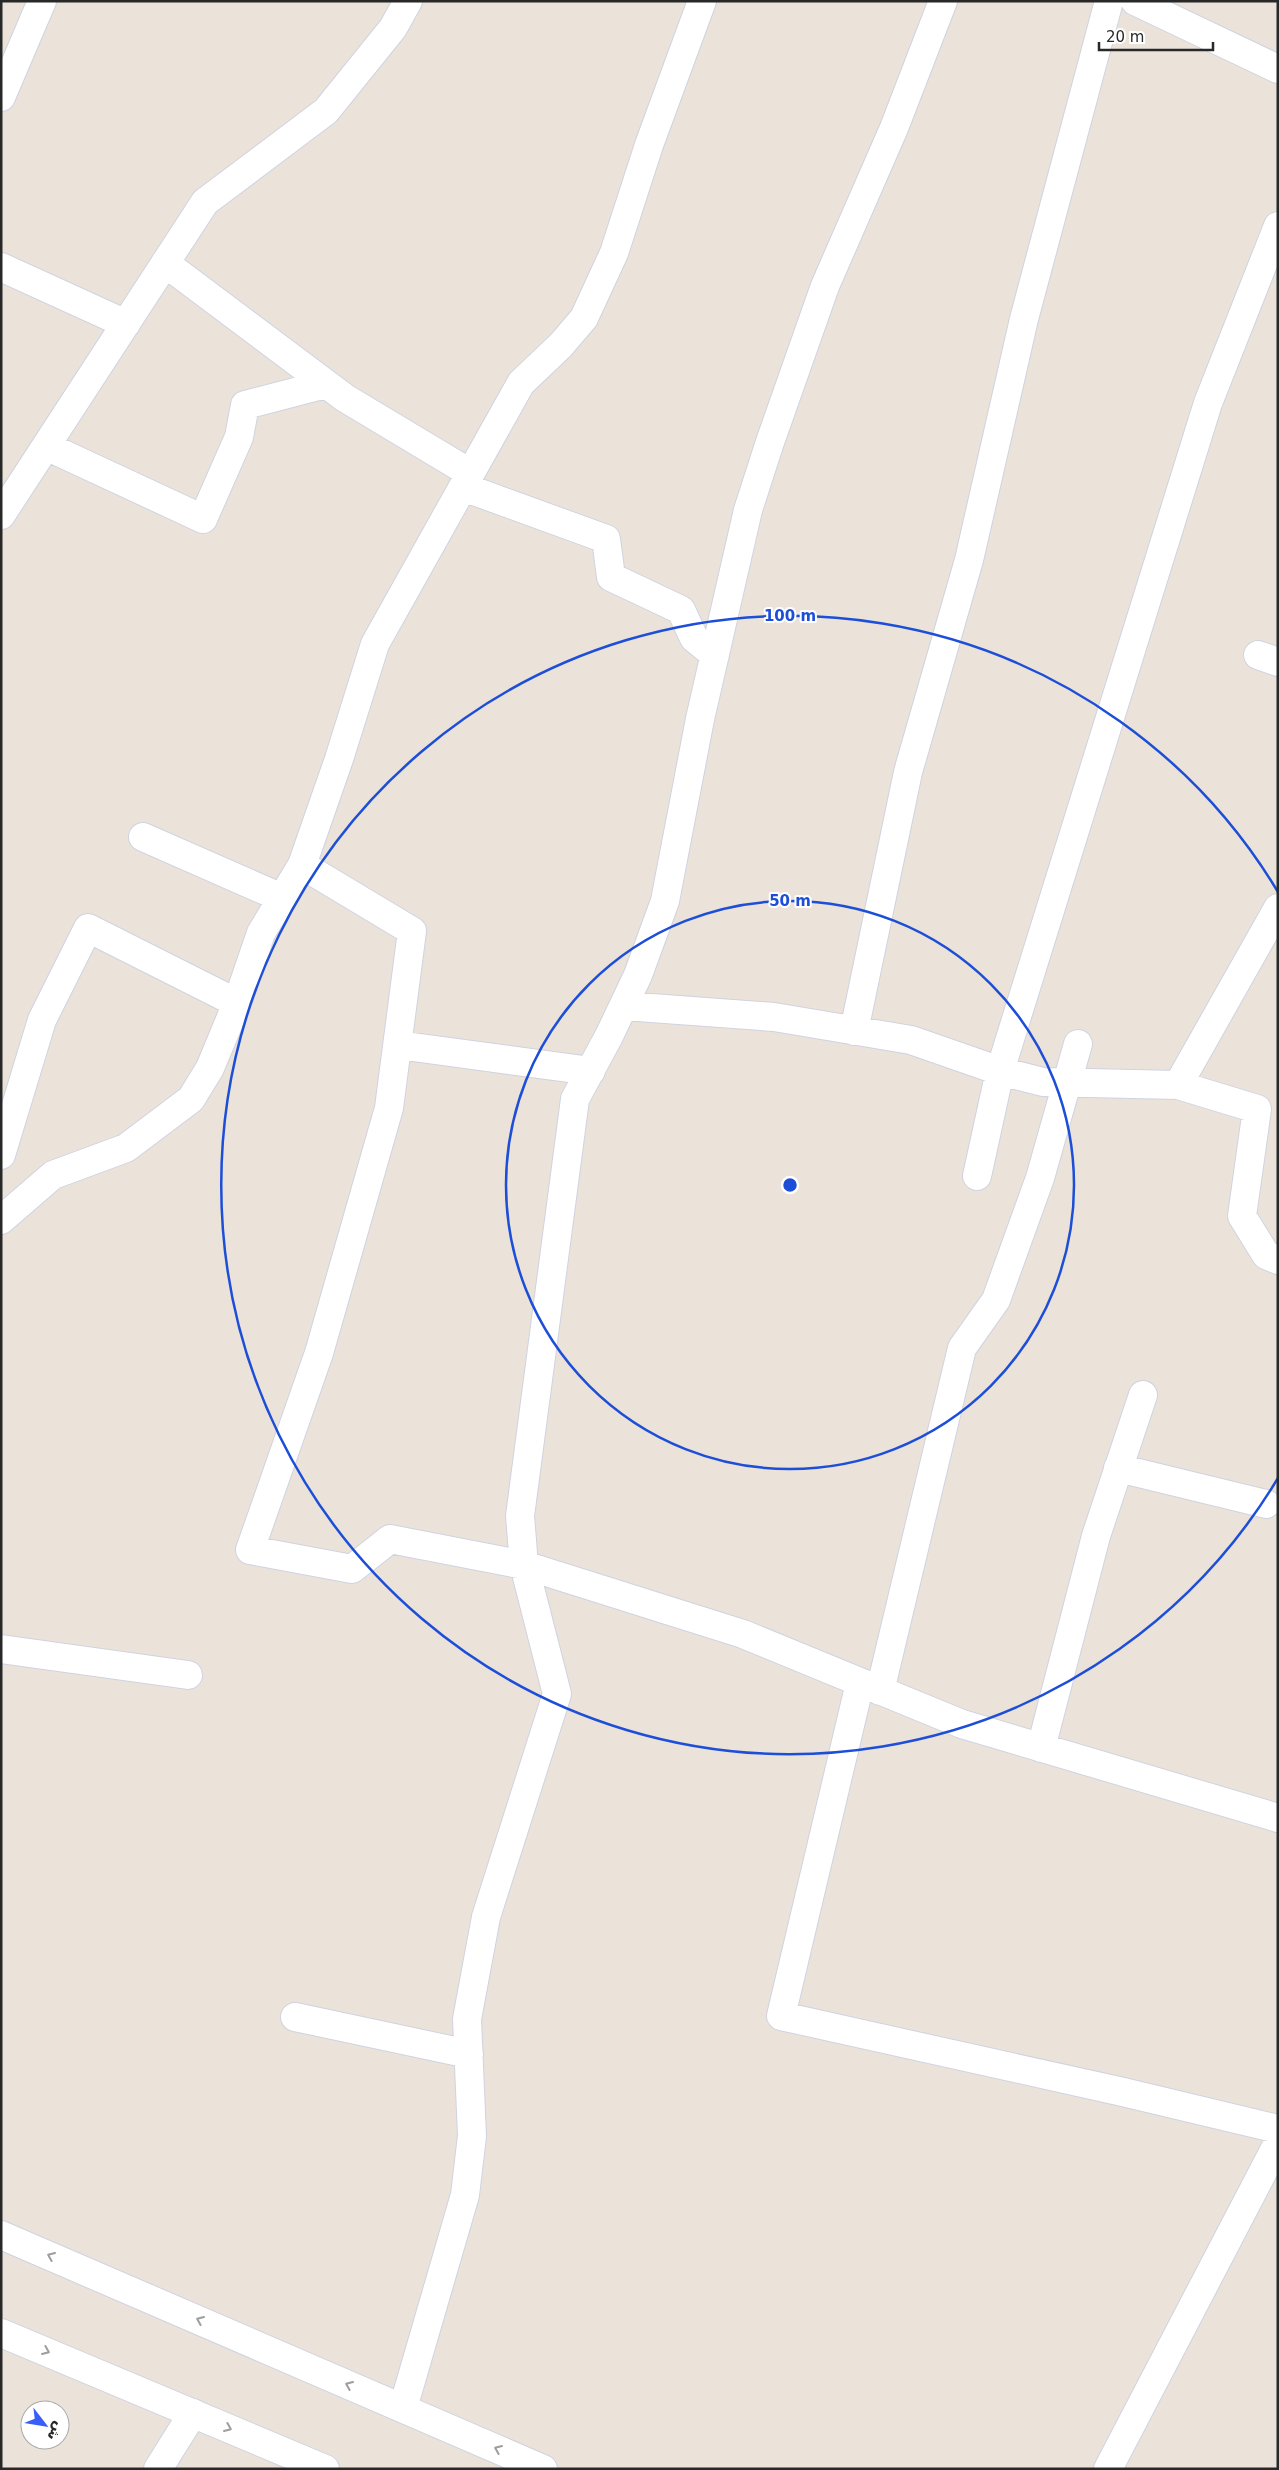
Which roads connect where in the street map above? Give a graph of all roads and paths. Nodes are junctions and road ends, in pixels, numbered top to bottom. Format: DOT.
graph roads {
  1 [pos="42,1"];
  2 [pos="702,1"];
  3 [pos="943,1"];
  4 [pos="1109,1"];
  5 [pos="1135,1"];
  6 [pos="399,4"];
  7 [pos="1278,69"];
  8 [pos="1,96"];
  9 [pos="1278,226"];
  10 [pos="166,263"];
  11 [pos="1,267"];
  12 [pos="126,324"];
  13 [pos="326,384"];
  14 [pos="46,446"];
  15 [pos="466,480"];
  16 [pos="1,515"];
  17 [pos="715,655"];
  18 [pos="143,837"];
  19 [pos="302,865"];
  20 [pos="282,898"];
  21 [pos="1278,908"];
  22 [pos="237,1003"];
  23 [pos="624,1006"];
  24 [pos="854,1031"];
  25 [pos="1078,1044"];
  26 [pos="398,1045"];
  27 [pos="591,1070"];
  28 [pos="1000,1071"];
  29 [pos="1068,1083"];
  30 [pos="1178,1085"];
  31 [pos="1,1155"];
  32 [pos="977,1176"];
  33 [pos="1,1220"];
  34 [pos="1278,1260"];
  35 [pos="1143,1395"];
  36 [pos="1118,1468"];
  37 [pos="1266,1504"];
  38 [pos="524,1565"];
  39 [pos="1,1649"];
  40 [pos="188,1675"];
  41 [pos="870,1687"];
  42 [pos="1042,1748"];
  43 [pos="1278,1818"];
  44 [pos="295,2017"];
  45 [pos="469,2054"];
  46 [pos="1278,2129"];
  47 [pos="1278,2143"];
  48 [pos="1,2235"];
  49 [pos="1,2332"];
  50 [pos="403,2408"];
  51 [pos="193,2413"];
  52 [pos="158,2469"];
  53 [pos="324,2469"];
  54 [pos="543,2469"];
  55 [pos="1108,2469"];
  1 -- 8 [label="street"];
  2 -- 15 [label="street"];
  3 -- 17 [label="street"];
  4 -- 24 [label="street"];
  5 -- 7 [label="street"];
  6 -- 10 [label="street"];
  9 -- 28 [label="street"];
  10 -- 12 [label="street"];
  10 -- 13 [label="street"];
  11 -- 12 [label="street"];
  12 -- 14 [label="street"];
  13 -- 14 [label="street"];
  13 -- 15 [label="street"];
  14 -- 16 [label="street"];
  15 -- 17 [label="street"];
  15 -- 19 [label="street"];
  17 -- 23 [label="street"];
  18 -- 20 [label="street"];
  19 -- 20 [label="street"];
  19 -- 26 [label="street"];
  20 -- 22 [label="street"];
  21 -- 30 [label="street"];
  22 -- 31 [label="street"];
  22 -- 33 [label="street"];
  23 -- 24 [label="street"];
  23 -- 27 [label="street"];
  24 -- 28 [label="street"];
  25 -- 29 [label="street"];
  26 -- 27 [label="street"];
  26 -- 38 [label="street"];
  27 -- 38 [label="street"];
  28 -- 29 [label="street"];
  28 -- 32 [label="street"];
  29 -- 30 [label="street"];
  29 -- 41 [label="street"];
  30 -- 34 [label="street"];
  35 -- 36 [label="street"];
  36 -- 37 [label="street"];
  36 -- 42 [label="street"];
  38 -- 41 [label="street"];
  38 -- 45 [label="street"];
  39 -- 40 [label="street"];
  41 -- 42 [label="street"];
  41 -- 46 [label="street"];
  42 -- 43 [label="street"];
  44 -- 45 [label="street"];
  45 -- 50 [label="street"];
  47 -- 55 [label="street"];
  50 -- 48 [label="street, one-way"];
  49 -- 51 [label="street, one-way"];
  54 -- 50 [label="street, one-way"];
  51 -- 52 [label="street"];
  51 -- 53 [label="street, one-way"];
}
